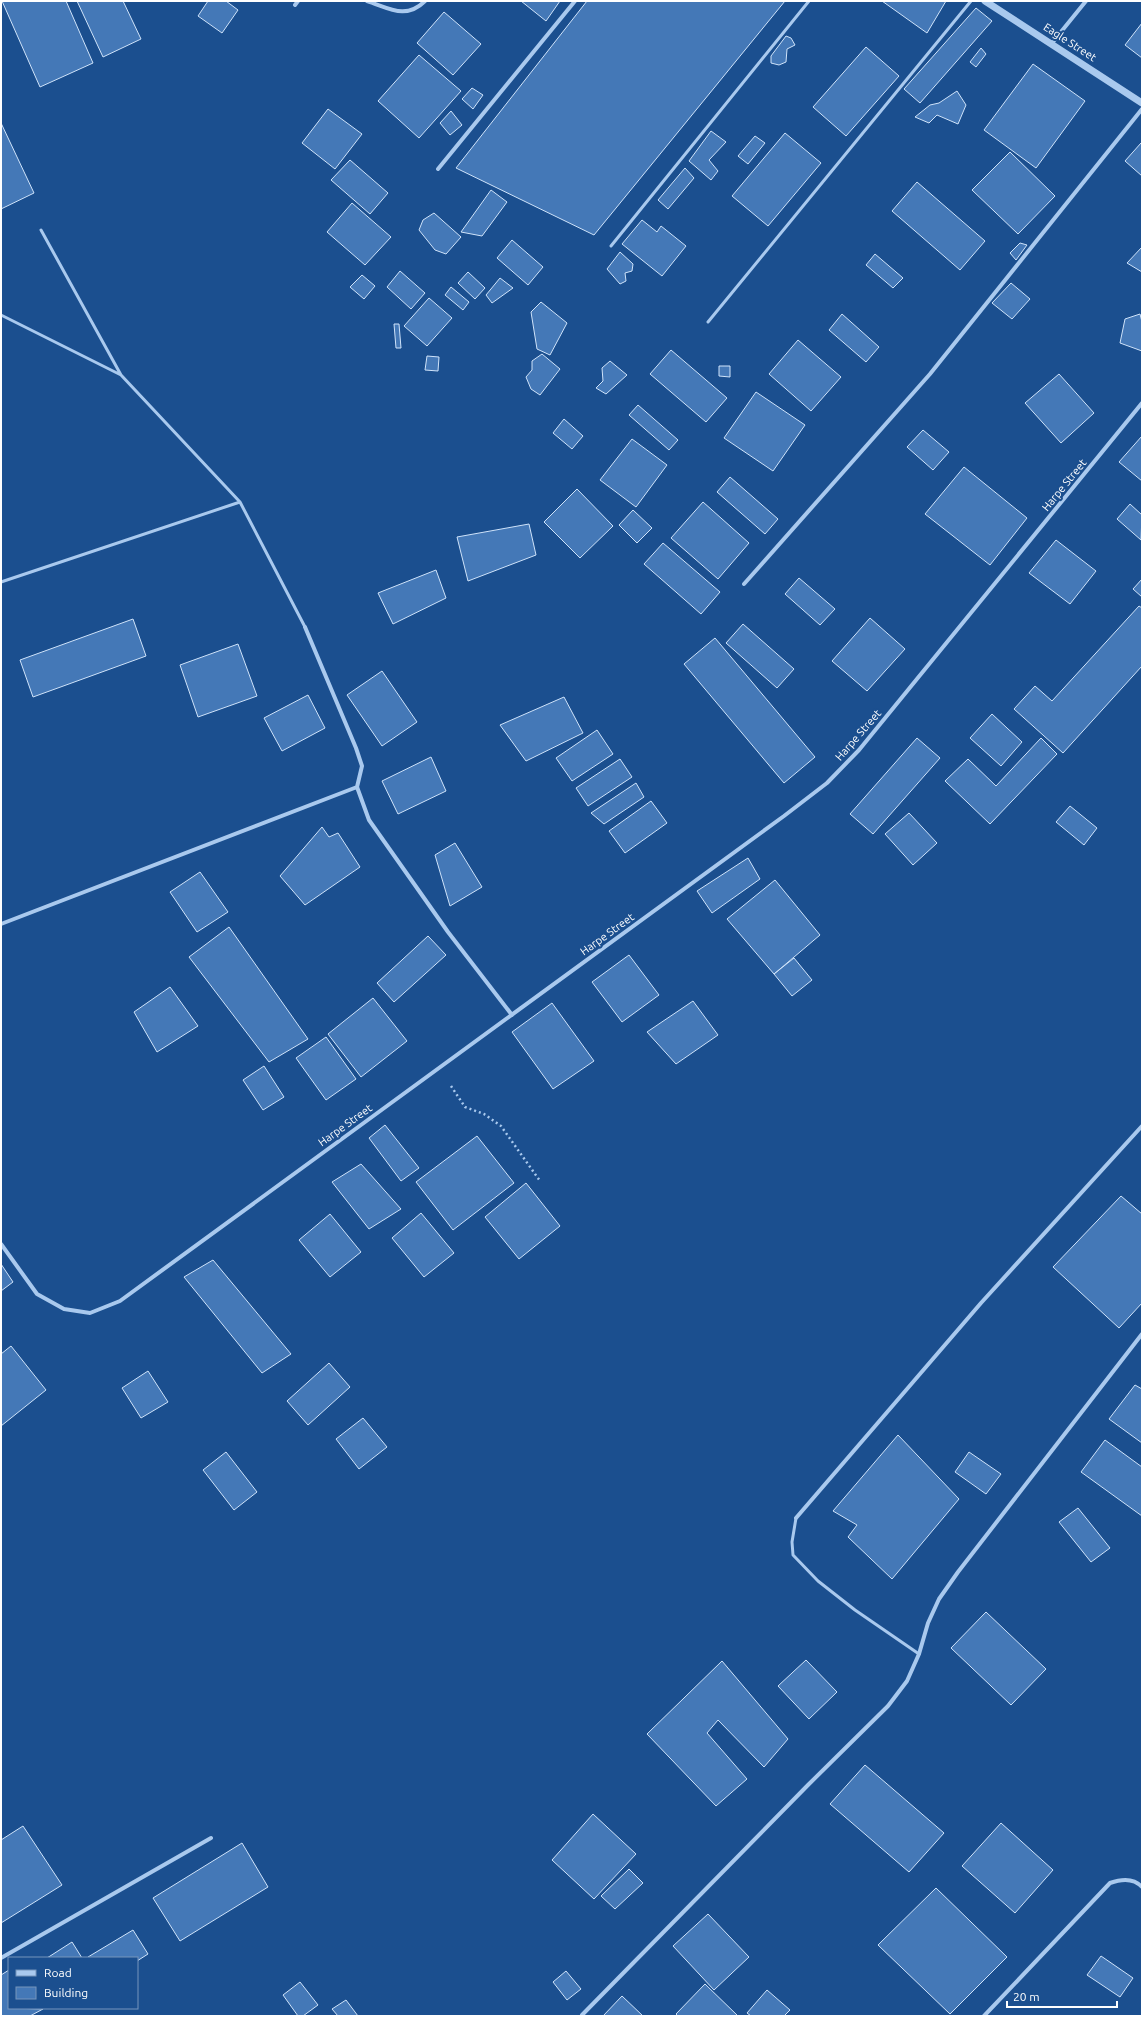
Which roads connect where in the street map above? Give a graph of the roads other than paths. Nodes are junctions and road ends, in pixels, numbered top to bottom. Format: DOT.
graph roads {
  1 [pos="298,1"];
  2 [pos="367,1"];
  3 [pos="424,1"];
  4 [pos="574,1"];
  5 [pos="809,1"];
  6 [pos="971,1"];
  7 [pos="985,1"];
  8 [pos="1086,1"];
  9 [pos="295,5"];
  10 [pos="1052,43"];
  11 [pos="1142,103"];
  12 [pos="1142,109"];
  13 [pos="438,169"];
  14 [pos="41,230"];
  15 [pos="611,246"];
  16 [pos="1,315"];
  17 [pos="708,322"];
  18 [pos="121,375"];
  19 [pos="1142,403"];
  20 [pos="240,502"];
  21 [pos="1,582"];
  22 [pos="744,584"];
  23 [pos="305,627"];
  24 [pos="357,787"];
  25 [pos="1,924"];
  26 [pos="512,1015"];
  27 [pos="1142,1126"];
  28 [pos="1,1244"];
  29 [pos="1142,1334"];
  30 [pos="796,1518"];
  31 [pos="919,1654"];
  32 [pos="211,1838"];
  33 [pos="1142,1887"];
  34 [pos="1,1958"];
  35 [pos="582,2015"];
  36 [pos="984,2016"];
  1 -- 9 [label="street"];
  2 -- 3 [label="street"];
  4 -- 13 [label="street"];
  5 -- 15 [label="lane"];
  6 -- 17 [label="lane"];
  7 -- 10 [label="street, Eagle Street"];
  8 -- 10 [label="street"];
  10 -- 11 [label="street, Eagle Street"];
  12 -- 22 [label="street"];
  14 -- 18 [label="lane"];
  16 -- 18 [label="lane"];
  18 -- 20 [label="lane"];
  19 -- 26 [label="street, Harpe Street"];
  20 -- 21 [label="lane"];
  20 -- 23 [label="lane"];
  23 -- 24 [label="street"];
  24 -- 25 [label="street"];
  24 -- 26 [label="street"];
  26 -- 28 [label="street, Harpe Street"];
  27 -- 30 [label="street"];
  29 -- 31 [label="street"];
  30 -- 31 [label="lane"];
  31 -- 35 [label="street"];
  32 -- 34 [label="street"];
  33 -- 36 [label="street"];
}
